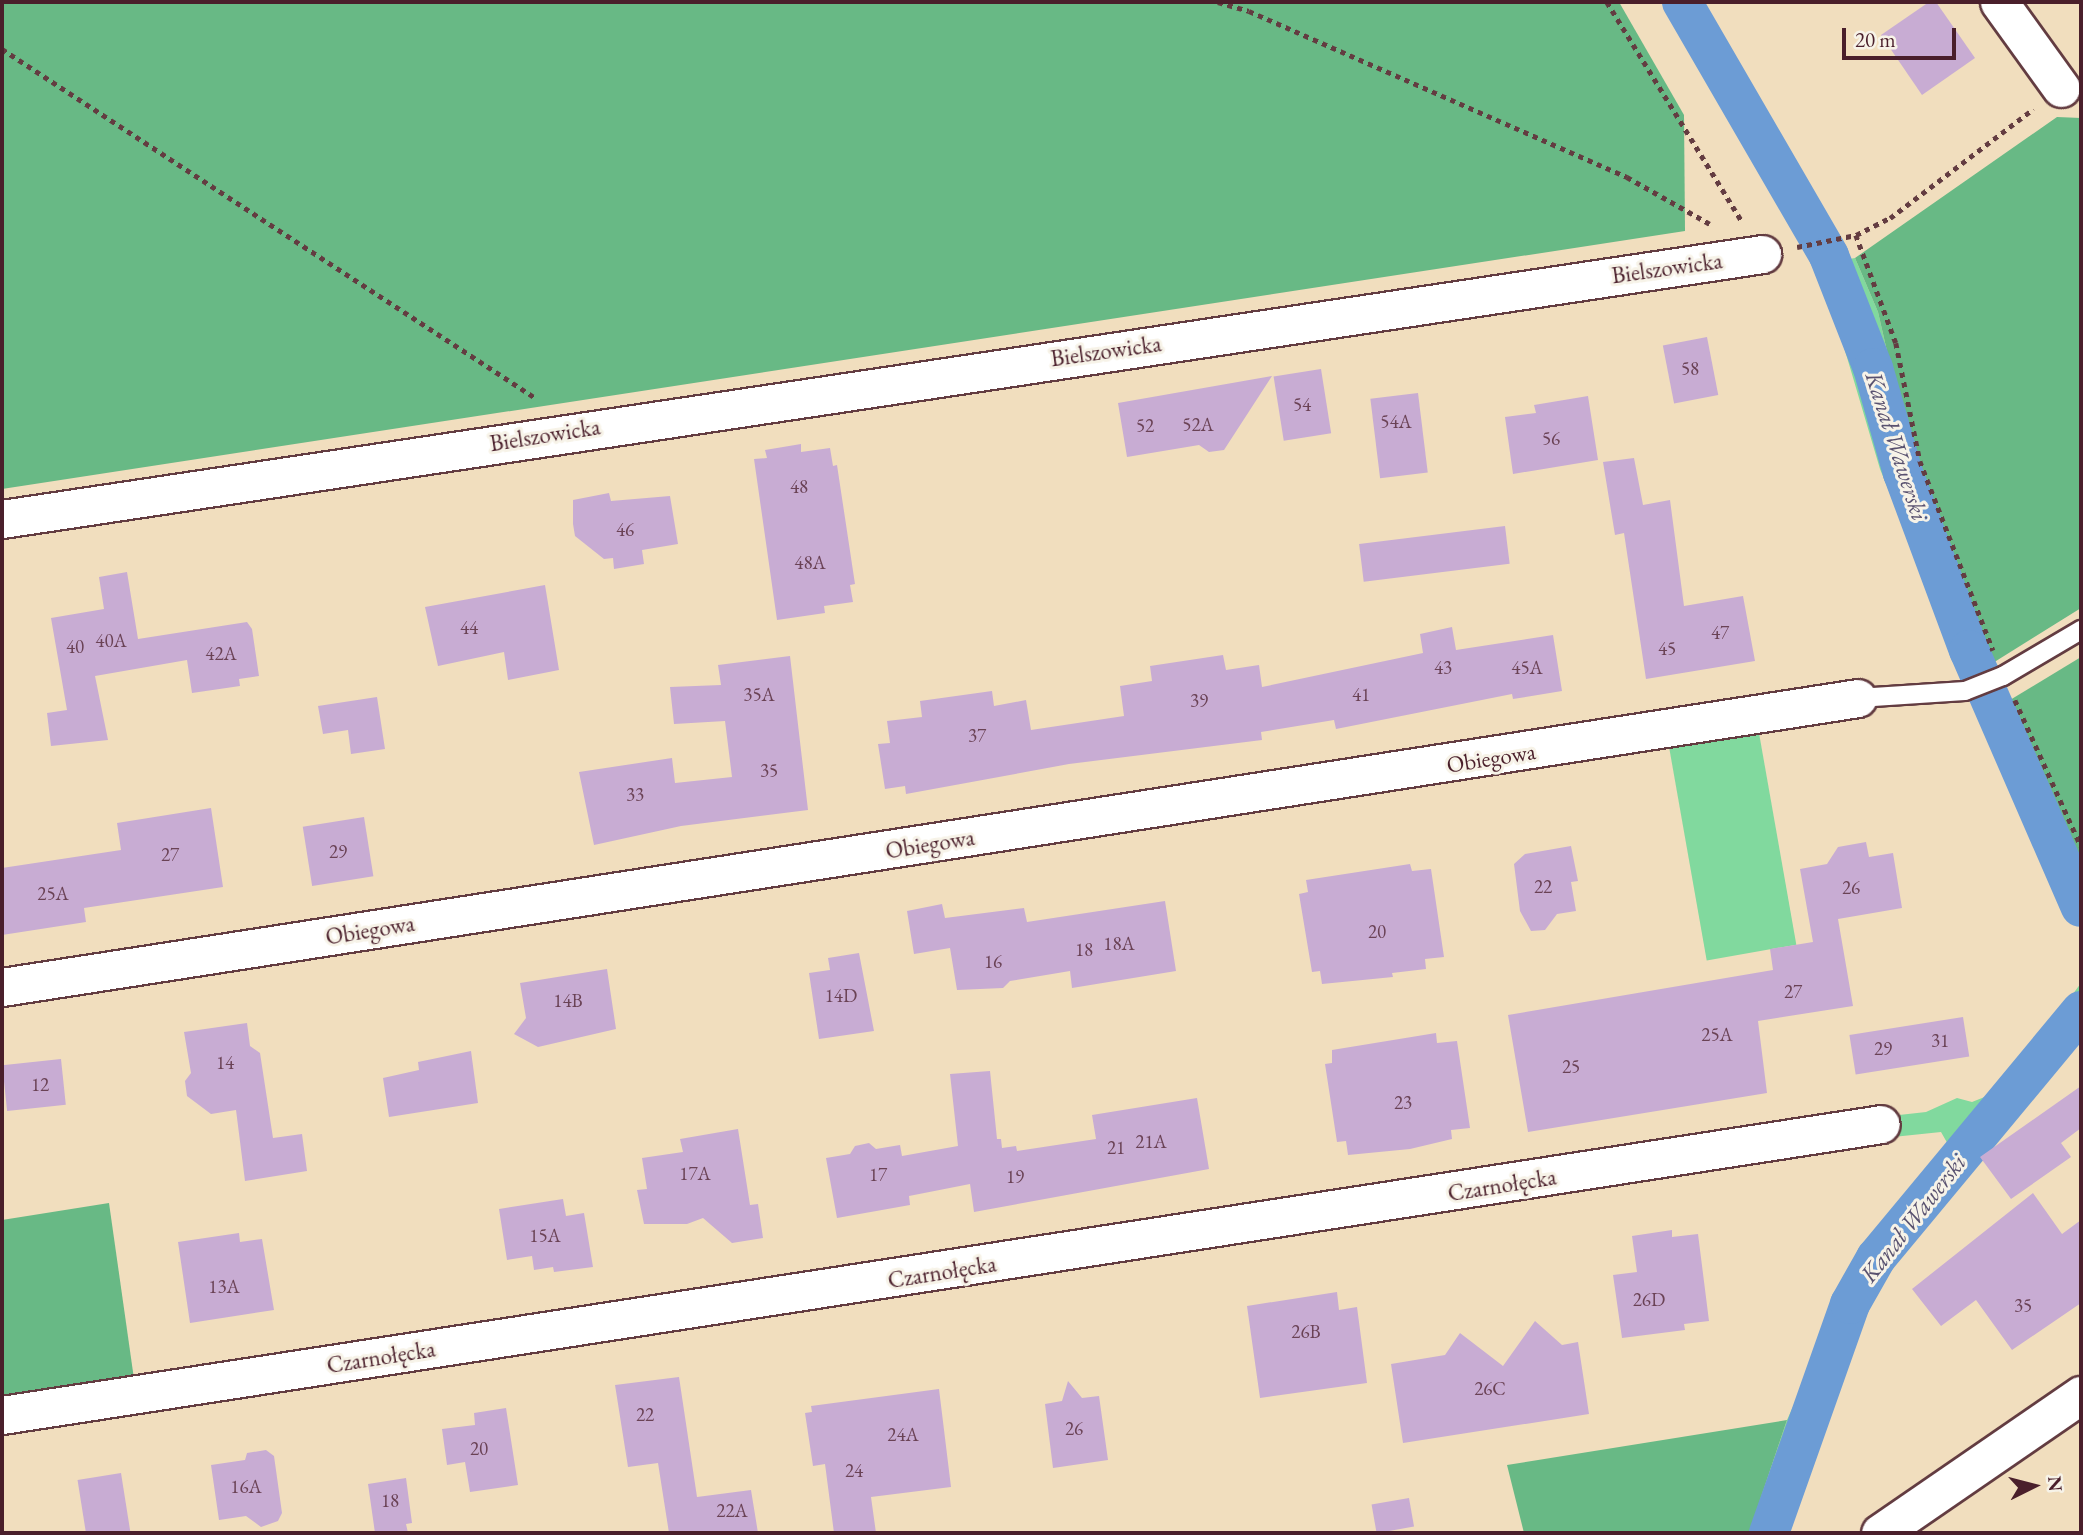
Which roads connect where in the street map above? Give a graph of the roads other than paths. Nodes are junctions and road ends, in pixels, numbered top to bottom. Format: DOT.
graph roads {
  1 [pos="1999,2"];
  2 [pos="2061,88"];
  3 [pos="1762,254"];
  4 [pos="2,519"];
  5 [pos="2081,630"];
  6 [pos="1858,698"];
  7 [pos="2,987"];
  8 [pos="1881,1124"];
  9 [pos="2081,1395"];
  10 [pos="2,1415"];
  11 [pos="1880,1533"];
  1 -- 2 [label="street"];
  3 -- 4 [label="street, Bielszowicka"];
  5 -- 6 [label="lane"];
  6 -- 7 [label="street, Obiegowa"];
  8 -- 10 [label="street, Czarnołęcka"];
  9 -- 11 [label="street"];
}
